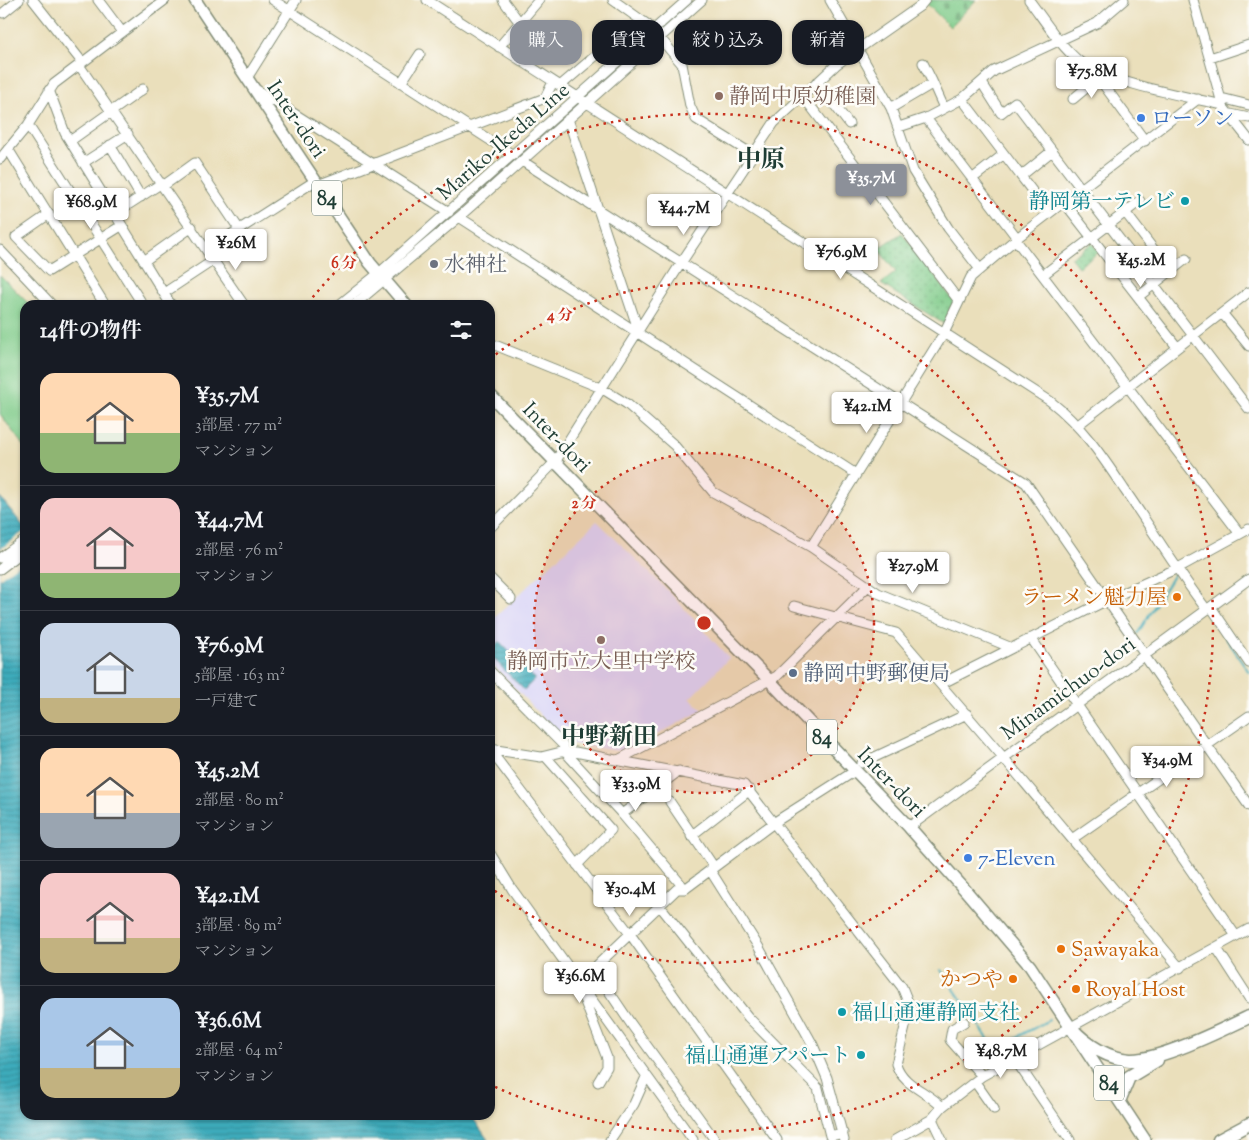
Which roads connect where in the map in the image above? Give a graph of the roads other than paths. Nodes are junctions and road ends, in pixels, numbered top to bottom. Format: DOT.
graph roads {
  1 [pos="19,0"];
  2 [pos="34,0"];
  3 [pos="98,0"];
  4 [pos="164,0"];
  5 [pos="195,0"];
  6 [pos="273,0"];
  7 [pos="296,0"];
  8 [pos="427,0"];
  9 [pos="503,0"];
  10 [pos="539,0"];
  11 [pos="613,0"];
  12 [pos="687,0"];
  13 [pos="702,0"];
  14 [pos="830,0"];
  15 [pos="925,0"];
  16 [pos="1029,0"];
  17 [pos="1124,0"];
  18 [pos="1193,0"];
  19 [pos="290,10"];
  20 [pos="3,13"];
  21 [pos="518,20"];
  22 [pos="522,20"];
  23 [pos="641,20"];
  24 [pos="842,20"];
  25 [pos="664,21"];
  26 [pos="122,32"];
  27 [pos="510,34"];
  28 [pos="664,34"];
  29 [pos="1061,42"];
  30 [pos="664,43"];
  31 [pos="864,44"];
  32 [pos="1249,45"];
  33 [pos="499,47"];
  34 [pos="420,54"];
  35 [pos="592,58"];
  36 [pos="1210,58"];
  37 [pos="864,59"];
  38 [pos="81,63"];
  39 [pos="923,64"];
  40 [pos="615,65"];
  41 [pos="630,65"];
  42 [pos="838,65"];
  43 [pos="1092,69"];
  44 [pos="1098,80"];
  45 [pos="932,81"];
  46 [pos="817,82"];
  47 [pos="250,83"];
  48 [pos="401,83"];
  49 [pos="982,83"];
  50 [pos="557,84"];
  51 [pos="143,89"];
  52 [pos="49,90"];
  53 [pos="802,96"];
  54 [pos="578,98"];
  55 [pos="962,99"];
  56 [pos="1073,99"];
  57 [pos="1198,99"];
  58 [pos="587,103"];
  59 [pos="1223,105"];
  60 [pos="1249,105"];
  61 [pos="890,108"];
  62 [pos="944,108"];
  63 [pos="112,111"];
  64 [pos="926,118"];
  65 [pos="1249,118"];
  66 [pos="568,119"];
  67 [pos="849,124"];
  68 [pos="28,125"];
  69 [pos="470,127"];
  70 [pos="898,127"];
  71 [pos="128,134"];
  72 [pos="1249,140"];
  73 [pos="70,141"];
  74 [pos="1145,141"];
  75 [pos="110,145"];
  76 [pos="8,149"];
  77 [pos="1052,151"];
  78 [pos="752,154"];
  79 [pos="1004,154"];
  80 [pos="513,155"];
  81 [pos="0,158"];
  82 [pos="522,161"];
  83 [pos="83,162"];
  84 [pos="374,164"];
  85 [pos="1021,176"];
  86 [pos="972,179"];
  87 [pos="317,183"];
  88 [pos="162,184"];
  89 [pos="1082,189"];
  90 [pos="727,192"];
  91 [pos="141,196"];
  92 [pos="1140,201"];
  93 [pos="1064,202"];
  94 [pos="598,210"];
  95 [pos="448,212"];
  96 [pos="1125,212"];
  97 [pos="48,214"];
  98 [pos="114,214"];
  99 [pos="1049,214"];
  100 [pos="459,217"];
  101 [pos="1108,225"];
  102 [pos="121,226"];
  103 [pos="192,227"];
  104 [pos="239,229"];
  105 [pos="1092,237"];
  106 [pos="100,238"];
  107 [pos="1016,239"];
  108 [pos="0,250"];
  109 [pos="207,250"];
  110 [pos="74,255"];
  111 [pos="1186,259"];
  112 [pos="144,260"];
  113 [pos="214,260"];
  114 [pos="681,263"];
  115 [pos="979,268"];
  116 [pos="1170,271"];
  117 [pos="1043,275"];
  118 [pos="382,277"];
  119 [pos="1154,285"];
  120 [pos="1249,292"];
  121 [pos="164,293"];
  122 [pos="1138,297"];
  123 [pos="47,300"];
  124 [pos="102,300"];
  125 [pos="140,300"];
  126 [pos="168,300"];
  127 [pos="241,300"];
  128 [pos="347,300"];
  129 [pos="359,300"];
  130 [pos="402,300"];
  131 [pos="959,302"];
  132 [pos="1222,312"];
  133 [pos="639,332"];
  134 [pos="944,333"];
  135 [pos="1193,336"];
  136 [pos="495,345"];
  137 [pos="1249,346"];
  138 [pos="1177,347"];
  139 [pos="1128,384"];
  140 [pos="601,388"];
  141 [pos="495,400"];
  142 [pos="899,403"];
  143 [pos="1249,409"];
  144 [pos="1078,424"];
  145 [pos="555,462"];
  146 [pos="856,474"];
  147 [pos="495,523"];
  148 [pos="1249,529"];
  149 [pos="1240,534"];
  150 [pos="20,544"];
  151 [pos="811,547"];
  152 [pos="20,554"];
  153 [pos="0,558"];
  154 [pos="1178,568"];
  155 [pos="0,569"];
  156 [pos="1249,579"];
  157 [pos="495,583"];
  158 [pos="868,586"];
  159 [pos="511,599"];
  160 [pos="1107,600"];
  161 [pos="794,606"];
  162 [pos="1209,608"];
  163 [pos="835,617"];
  164 [pos="1031,638"];
  165 [pos="1012,648"];
  166 [pos="1145,655"];
  167 [pos="1249,663"];
  168 [pos="495,676"];
  169 [pos="768,680"];
  170 [pos="941,684"];
  171 [pos="1076,705"];
  172 [pos="967,714"];
  173 [pos="1249,716"];
  174 [pos="1207,745"];
  175 [pos="495,751"];
  176 [pos="566,752"];
  177 [pos="495,757"];
  178 [pos="546,757"];
  179 [pos="1004,757"];
  180 [pos="618,760"];
  181 [pos="858,767"];
  182 [pos="679,771"];
  183 [pos="750,790"];
  184 [pos="1138,793"];
  185 [pos="670,802"];
  186 [pos="1249,806"];
  187 [pos="622,814"];
  188 [pos="775,822"];
  189 [pos="909,827"];
  190 [pos="691,836"];
  191 [pos="1072,839"];
  192 [pos="495,860"];
  193 [pos="577,865"];
  194 [pos="712,869"];
  195 [pos="685,889"];
  196 [pos="660,906"];
  197 [pos="1249,929"];
  198 [pos="630,934"];
  199 [pos="1236,936"];
  200 [pos="1216,948"];
  201 [pos="1180,968"];
  202 [pos="580,984"];
  203 [pos="1249,998"];
  204 [pos="1249,1017"];
  205 [pos="964,1022"];
  206 [pos="1249,1024"];
  207 [pos="1071,1028"];
  208 [pos="1211,1035"];
  209 [pos="1182,1046"];
  210 [pos="1014,1058"];
  211 [pos="646,1077"];
  212 [pos="978,1079"];
  213 [pos="598,1082"];
  214 [pos="654,1087"];
  215 [pos="638,1094"];
  216 [pos="1120,1100"];
  217 [pos="942,1107"];
  218 [pos="994,1109"];
  219 [pos="932,1119"];
  220 [pos="1249,1124"];
  221 [pos="843,1137"];
  222 [pos="1222,1139"];
  223 [pos="610,1140"];
  224 [pos="693,1140"];
  225 [pos="715,1140"];
  226 [pos="777,1140"];
  227 [pos="895,1140"];
  228 [pos="942,1140"];
  229 [pos="1070,1140"];
  230 [pos="1145,1140"];
  1 -- 20 [label="street"];
  2 -- 38 [label="street"];
  3 -- 26 [label="street"];
  4 -- 26 [label="street"];
  5 -- 47 [label="main road, Inter-dori / 84"];
  6 -- 19 [label="street"];
  7 -- 19 [label="street"];
  8 -- 33 [label="street"];
  9 -- 21 [label="street"];
  10 -- 22 [label="street"];
  11 -- 23 [label="street"];
  12 -- 25 [label="street, Mariko-Ikeda Line"];
  13 -- 28 [label="street, Mariko-Ikeda Line"];
  14 -- 24 [label="street"];
  15 -- 31 [label="street"];
  16 -- 29 [label="street"];
  17 -- 29 [label="street"];
  18 -- 36 [label="street"];
  19 -- 47 [label="street"];
  19 -- 48 [label="street"];
  26 -- 38 [label="street"];
  27 -- 33 [label="street"];
  29 -- 43 [label="street"];
  29 -- 49 [label="street"];
  30 -- 78 [label="street"];
  32 -- 36 [label="street"];
  33 -- 50 [label="street"];
  34 -- 48 [label="street"];
  35 -- 50 [label="street"];
  36 -- 59 [label="street"];
  37 -- 61 [label="street"];
  38 -- 52 [label="street"];
  38 -- 63 [label="street"];
  39 -- 45 [label="street"];
  40 -- 54 [label="street, Mariko-Ikeda Line"];
  41 -- 58 [label="street, Mariko-Ikeda Line"];
  42 -- 46 [label="street"];
  43 -- 44 [label="street"];
  43 -- 57 [label="street"];
  44 -- 56 [label="street"];
  44 -- 74 [label="street"];
  45 -- 61 [label="street"];
  45 -- 62 [label="street"];
  46 -- 53 [label="street"];
  46 -- 67 [label="street"];
  47 -- 84 [label="street"];
  47 -- 87 [label="main road, Inter-dori / 84"];
  48 -- 69 [label="street"];
  49 -- 55 [label="street"];
  49 -- 77 [label="street"];
  50 -- 54 [label="street"];
  50 -- 69 [label="street"];
  51 -- 63 [label="street"];
  52 -- 68 [label="street"];
  52 -- 73 [label="street"];
  53 -- 78 [label="street"];
  53 -- 131 [label="street"];
  54 -- 58 [label="street"];
  54 -- 80 [label="street, Mariko-Ikeda Line"];
  55 -- 62 [label="street"];
  55 -- 79 [label="street"];
  57 -- 59 [label="street"];
  57 -- 74 [label="street"];
  58 -- 66 [label="street, Mariko-Ikeda Line"];
  58 -- 90 [label="street"];
  59 -- 60 [label="street"];
  59 -- 65 [label="street"];
  59 -- 72 [label="street"];
  61 -- 70 [label="street"];
  62 -- 64 [label="street"];
  63 -- 71 [label="street"];
  63 -- 73 [label="street"];
  64 -- 70 [label="street"];
  64 -- 86 [label="street"];
  66 -- 82 [label="street, Mariko-Ikeda Line"];
  66 -- 94 [label="street"];
  68 -- 76 [label="street"];
  68 -- 106 [label="street"];
  69 -- 80 [label="street"];
  69 -- 84 [label="street"];
  70 -- 115 [label="street"];
  71 -- 75 [label="street"];
  71 -- 88 [label="street"];
  73 -- 83 [label="street"];
  74 -- 89 [label="street"];
  75 -- 83 [label="street"];
  75 -- 91 [label="street"];
  76 -- 81 [label="street"];
  76 -- 97 [label="street"];
  77 -- 85 [label="street"];
  77 -- 89 [label="street"];
  78 -- 90 [label="street"];
  79 -- 85 [label="street"];
  79 -- 86 [label="street"];
  80 -- 95 [label="street, Mariko-Ikeda Line"];
  82 -- 94 [label="street"];
  82 -- 100 [label="street, Mariko-Ikeda Line"];
  83 -- 98 [label="street"];
  84 -- 87 [label="street"];
  84 -- 95 [label="street"];
  85 -- 99 [label="street"];
  86 -- 107 [label="street"];
  87 -- 104 [label="street"];
  87 -- 118 [label="main road, Inter-dori / 84"];
  88 -- 91 [label="street"];
  88 -- 103 [label="street"];
  88 -- 104 [label="street"];
  89 -- 93 [label="street"];
  89 -- 101 [label="street"];
  90 -- 114 [label="street"];
  90 -- 134 [label="street"];
  91 -- 98 [label="street"];
  92 -- 96 [label="street"];
  93 -- 99 [label="street"];
  93 -- 105 [label="street"];
  94 -- 114 [label="street"];
  94 -- 133 [label="street"];
  95 -- 118 [label="street, Mariko-Ikeda Line"];
  96 -- 101 [label="street"];
  96 -- 116 [label="street"];
  97 -- 110 [label="street"];
  97 -- 110 [label="street"];
  98 -- 102 [label="street"];
  99 -- 107 [label="street"];
  100 -- 118 [label="street, Mariko-Ikeda Line"];
  100 -- 133 [label="street"];
  101 -- 105 [label="street"];
  101 -- 119 [label="street"];
  102 -- 106 [label="street"];
  102 -- 112 [label="street"];
  103 -- 109 [label="street"];
  103 -- 112 [label="street"];
  104 -- 109 [label="street"];
  105 -- 117 [label="street"];
  105 -- 122 [label="street"];
  106 -- 110 [label="street"];
  106 -- 125 [label="street"];
  107 -- 115 [label="street"];
  107 -- 117 [label="street"];
  108 -- 123 [label="street"];
  109 -- 113 [label="street"];
  110 -- 124 [label="street"];
  111 -- 116 [label="street"];
  112 -- 121 [label="street"];
  113 -- 121 [label="street"];
  113 -- 127 [label="street"];
  114 -- 133 [label="street"];
  114 -- 142 [label="street"];
  115 -- 131 [label="street"];
  116 -- 119 [label="street"];
  117 -- 139 [label="street"];
  118 -- 128 [label="street, Mariko-Ikeda Line"];
  118 -- 129 [label="street, Mariko-Ikeda Line"];
  118 -- 130 [label="main road, Inter-dori / 84"];
  119 -- 122 [label="street"];
  119 -- 135 [label="street"];
  120 -- 132 [label="street"];
  121 -- 126 [label="street"];
  122 -- 138 [label="street"];
  131 -- 134 [label="street"];
  132 -- 135 [label="street"];
  132 -- 137 [label="street"];
  133 -- 140 [label="street"];
  133 -- 146 [label="street"];
  134 -- 142 [label="street"];
  134 -- 144 [label="street"];
  135 -- 138 [label="street"];
  135 -- 143 [label="street"];
  136 -- 140 [label="street"];
  138 -- 139 [label="street"];
  139 -- 144 [label="street"];
  139 -- 149 [label="street"];
  140 -- 145 [label="street"];
  140 -- 151 [label="street"];
  141 -- 145 [label="main road, Inter-dori / 84"];
  142 -- 146 [label="street"];
  142 -- 160 [label="street"];
  144 -- 154 [label="street"];
  145 -- 147 [label="street"];
  145 -- 169 [label="main road, Inter-dori / 84"];
  146 -- 151 [label="street"];
  148 -- 149 [label="street"];
  149 -- 154 [label="street"];
  150 -- 153 [label="street"];
  151 -- 158 [label="street"];
  152 -- 155 [label="street"];
  154 -- 160 [label="street"];
  154 -- 162 [label="street"];
  156 -- 162 [label="street, Minamichuo-dori"];
  157 -- 159 [label="street"];
  158 -- 163 [label="street"];
  158 -- 165 [label="street"];
  160 -- 164 [label="street"];
  160 -- 166 [label="street"];
  161 -- 163 [label="street"];
  162 -- 166 [label="street, Minamichuo-dori"];
  162 -- 167 [label="street"];
  163 -- 169 [label="street"];
  163 -- 170 [label="street"];
  164 -- 165 [label="street"];
  164 -- 171 [label="street"];
  165 -- 170 [label="street"];
  166 -- 171 [label="street, Minamichuo-dori"];
  166 -- 174 [label="street"];
  168 -- 176 [label="street"];
  169 -- 180 [label="street"];
  169 -- 181 [label="main road, Inter-dori / 84"];
  170 -- 172 [label="street"];
  171 -- 179 [label="street, Minamichuo-dori"];
  171 -- 184 [label="street"];
  172 -- 179 [label="street"];
  172 -- 181 [label="street"];
  173 -- 174 [label="street"];
  174 -- 184 [label="street"];
  174 -- 186 [label="street"];
  175 -- 178 [label="street"];
  176 -- 178 [label="street"];
  176 -- 180 [label="street"];
  176 -- 187 [label="street"];
  177 -- 193 [label="street"];
  178 -- 193 [label="street"];
  179 -- 189 [label="street, Minamichuo-dori"];
  179 -- 191 [label="street"];
  180 -- 182 [label="street"];
  181 -- 188 [label="street"];
  181 -- 189 [label="main road, Inter-dori / 84"];
  182 -- 183 [label="street"];
  182 -- 187 [label="street"];
  183 -- 188 [label="street"];
  183 -- 190 [label="street"];
  184 -- 191 [label="street"];
  184 -- 199 [label="street"];
  185 -- 190 [label="street"];
  187 -- 195 [label="street"];
  188 -- 194 [label="street"];
  188 -- 217 [label="street"];
  189 -- 207 [label="main road, Inter-dori / 84"];
  190 -- 194 [label="street"];
  191 -- 201 [label="street"];
  192 -- 202 [label="street"];
  193 -- 198 [label="street"];
  194 -- 195 [label="street"];
  194 -- 221 [label="street"];
  195 -- 196 [label="street"];
  196 -- 198 [label="street"];
  196 -- 221 [label="street"];
  197 -- 199 [label="street"];
  198 -- 225 [label="street"];
  198 -- 226 [label="street"];
  199 -- 200 [label="street"];
  200 -- 201 [label="street"];
  200 -- 203 [label="street"];
  201 -- 207 [label="street"];
  202 -- 211 [label="street"];
  202 -- 213 [label="street"];
  204 -- 208 [label="highway"];
  205 -- 212 [label="street"];
  206 -- 208 [label="highway"];
  207 -- 209 [label="highway"];
  207 -- 210 [label="street"];
  207 -- 216 [label="main road, Inter-dori / 84"];
  208 -- 209 [label="highway"];
  209 -- 216 [label="highway"];
  210 -- 212 [label="street"];
  210 -- 229 [label="street"];
  211 -- 214 [label="street"];
  211 -- 215 [label="street"];
  212 -- 217 [label="street"];
  212 -- 218 [label="street"];
  214 -- 215 [label="street"];
  214 -- 224 [label="street"];
  215 -- 223 [label="street"];
  216 -- 230 [label="main road, Inter-dori / 84"];
  217 -- 219 [label="street"];
  219 -- 227 [label="street"];
  219 -- 228 [label="street"];
  220 -- 222 [label="highway"];
}
